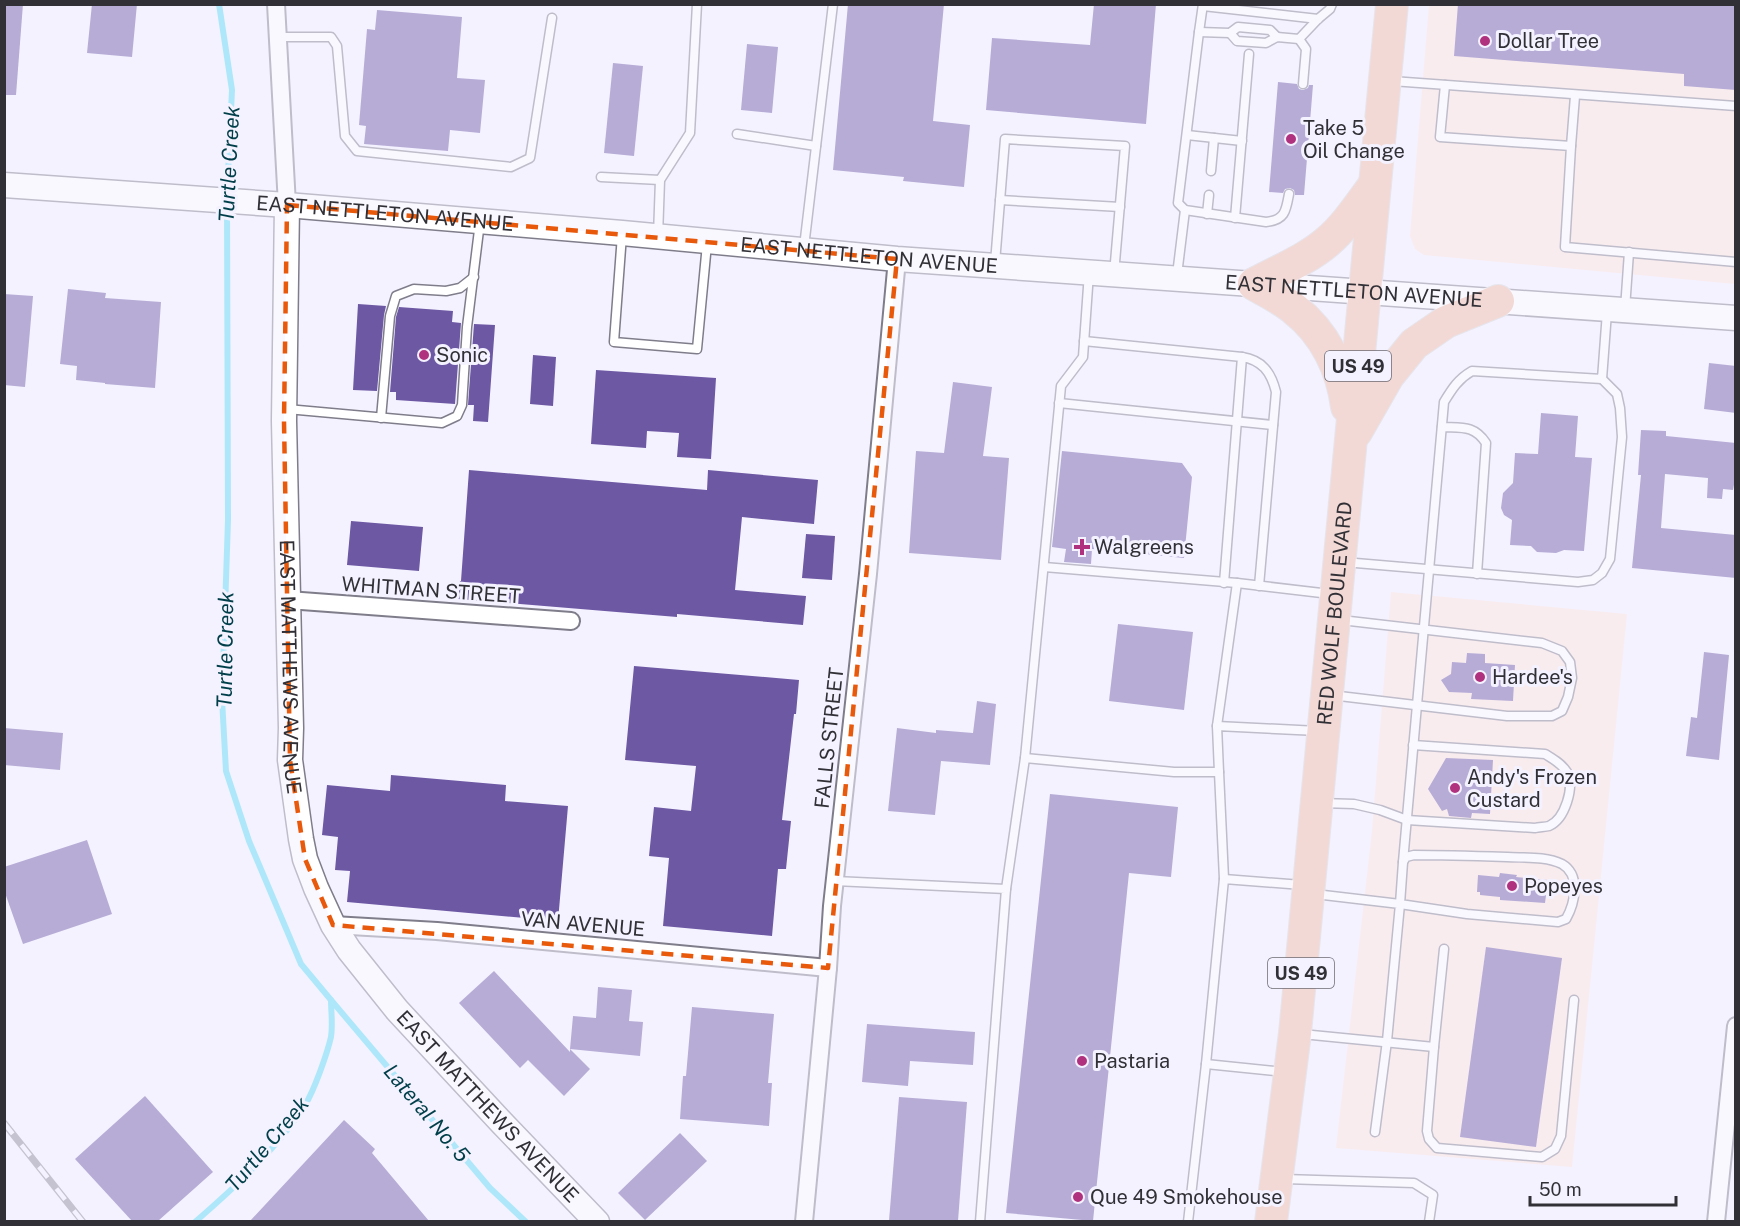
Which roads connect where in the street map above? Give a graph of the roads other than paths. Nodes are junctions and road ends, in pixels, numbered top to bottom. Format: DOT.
graph roads {
  1 [pos="276,4"];
  2 [pos="697,4"];
  3 [pos="833,4"];
  4 [pos="1332,4"];
  5 [pos="1392,4"];
  6 [pos="1203,5"];
  7 [pos="552,18"];
  8 [pos="1318,19"];
  9 [pos="1199,32"];
  10 [pos="1230,33"];
  11 [pos="278,37"];
  12 [pos="1277,37"];
  13 [pos="1299,39"];
  14 [pos="1249,54"];
  15 [pos="1385,81"];
  16 [pos="1303,84"];
  17 [pos="1445,85"];
  18 [pos="1575,96"];
  19 [pos="1736,106"];
  20 [pos="737,134"];
  21 [pos="1187,135"];
  22 [pos="1214,138"];
  23 [pos="1242,141"];
  24 [pos="816,146"];
  25 [pos="1571,146"];
  26 [pos="1211,171"];
  27 [pos="601,177"];
  28 [pos="660,180"];
  29 [pos="1375,183"];
  30 [pos="4,185"];
  31 [pos="1289,194"];
  32 [pos="1209,195"];
  33 [pos="1000,200"];
  34 [pos="287,205"];
  35 [pos="1120,207"];
  36 [pos="1185,210"];
  37 [pos="1207,214"];
  38 [pos="1235,218"];
  39 [pos="480,222"];
  40 [pos="622,233"];
  41 [pos="658,236"];
  42 [pos="707,240"];
  43 [pos="804,250"];
  44 [pos="1629,252"];
  45 [pos="897,259"];
  46 [pos="1736,262"];
  47 [pos="995,266"];
  48 [pos="1089,272"];
  49 [pos="1114,274"];
  50 [pos="474,277"];
  51 [pos="1177,279"];
  52 [pos="1254,284"];
  53 [pos="1365,292"];
  54 [pos="1498,301"];
  55 [pos="1616,309"];
  56 [pos="1736,318"];
  57 [pos="1084,341"];
  58 [pos="1242,357"];
  59 [pos="1602,379"];
  60 [pos="1059,403"];
  61 [pos="284,409"];
  62 [pos="381,417"];
  63 [pos="1236,422"];
  64 [pos="1274,425"];
  65 [pos="1442,427"];
  66 [pos="1351,440"];
  67 [pos="1340,561"];
  68 [pos="1044,567"];
  69 [pos="1429,570"];
  70 [pos="1477,574"];
  71 [pos="1224,583"];
  72 [pos="1237,583"];
  73 [pos="1259,586"];
  74 [pos="288,600"];
  75 [pos="1336,607"];
  76 [pos="571,621"];
  77 [pos="1424,630"];
  78 [pos="1328,695"];
  79 [pos="1417,706"];
  80 [pos="1217,726"];
  81 [pos="1325,731"];
  82 [pos="1413,745"];
  83 [pos="1025,758"];
  84 [pos="1219,772"];
  85 [pos="1318,803"];
  86 [pos="1407,820"];
  87 [pos="1403,862"];
  88 [pos="1224,879"];
  89 [pos="835,881"];
  90 [pos="1006,889"];
  91 [pos="1309,889"];
  92 [pos="1400,904"];
  93 [pos="333,925"];
  94 [pos="1444,949"];
  95 [pos="828,968"];
  96 [pos="1574,1000"];
  97 [pos="1736,1026"];
  98 [pos="1295,1033"];
  99 [pos="1387,1041"];
  100 [pos="1434,1047"];
  101 [pos="1206,1064"];
  102 [pos="1291,1073"];
  103 [pos="1375,1132"];
  104 [pos="1278,1179"];
  105 [pos="597,1221"];
  106 [pos="804,1221"];
  107 [pos="980,1221"];
  108 [pos="1188,1221"];
  109 [pos="1271,1221"];
  110 [pos="1429,1221"];
  111 [pos="1716,1221"];
  1 -- 11 [label="street, EAST MATTHEWS AVENUE"];
  2 -- 28 [label="lane"];
  3 -- 24 [label="lane"];
  4 -- 8 [label="lane"];
  5 -- 15 [label="highway, RED WOLF BOULEVARD / US 49"];
  6 -- 8 [label="lane"];
  6 -- 9 [label="lane"];
  7 -- 11 [label="lane"];
  8 -- 13 [label="lane"];
  9 -- 10 [label="lane"];
  9 -- 21 [label="lane"];
  10 -- 12 [label="lane"];
  10 -- 12 [label="lane"];
  11 -- 34 [label="street, EAST MATTHEWS AVENUE"];
  12 -- 13 [label="lane"];
  13 -- 16 [label="lane"];
  14 -- 23 [label="lane"];
  15 -- 17 [label="lane"];
  15 -- 29 [label="highway, RED WOLF BOULEVARD / US 49"];
  17 -- 18 [label="lane"];
  17 -- 25 [label="lane"];
  18 -- 19 [label="lane"];
  18 -- 25 [label="lane"];
  20 -- 24 [label="lane"];
  21 -- 22 [label="lane"];
  21 -- 36 [label="lane"];
  22 -- 23 [label="lane"];
  22 -- 26 [label="lane"];
  23 -- 38 [label="lane"];
  24 -- 43 [label="lane"];
  25 -- 44 [label="lane"];
  27 -- 28 [label="lane"];
  28 -- 41 [label="lane"];
  29 -- 52 [label="highway"];
  29 -- 53 [label="highway, RED WOLF BOULEVARD / US 49"];
  30 -- 34 [label="main road, EAST NETTLETON AVENUE"];
  31 -- 38 [label="lane"];
  32 -- 37 [label="lane"];
  33 -- 35 [label="lane"];
  33 -- 35 [label="lane"];
  33 -- 47 [label="lane"];
  34 -- 39 [label="main road, EAST NETTLETON AVENUE"];
  34 -- 61 [label="main road, EAST MATTHEWS AVENUE"];
  35 -- 49 [label="lane"];
  36 -- 37 [label="lane"];
  36 -- 51 [label="lane"];
  37 -- 38 [label="lane"];
  39 -- 40 [label="main road, EAST NETTLETON AVENUE"];
  39 -- 50 [label="lane"];
  40 -- 41 [label="main road, EAST NETTLETON AVENUE"];
  40 -- 42 [label="lane"];
  41 -- 42 [label="main road, EAST NETTLETON AVENUE"];
  42 -- 43 [label="main road, EAST NETTLETON AVENUE"];
  43 -- 45 [label="main road, EAST NETTLETON AVENUE"];
  44 -- 46 [label="lane"];
  44 -- 55 [label="lane"];
  45 -- 47 [label="main road, EAST NETTLETON AVENUE"];
  45 -- 89 [label="street, FALLS STREET"];
  47 -- 48 [label="main road, EAST NETTLETON AVENUE"];
  48 -- 49 [label="main road, EAST NETTLETON AVENUE"];
  48 -- 57 [label="lane"];
  49 -- 51 [label="main road, EAST NETTLETON AVENUE"];
  50 -- 62 [label="lane"];
  50 -- 62 [label="lane"];
  51 -- 52 [label="main road, EAST NETTLETON AVENUE"];
  52 -- 53 [label="main road, EAST NETTLETON AVENUE"];
  52 -- 66 [label="highway"];
  53 -- 54 [label="main road, EAST NETTLETON AVENUE"];
  53 -- 66 [label="highway, RED WOLF BOULEVARD / US 49"];
  54 -- 55 [label="main road, EAST NETTLETON AVENUE"];
  54 -- 66 [label="highway"];
  55 -- 56 [label="main road, EAST NETTLETON AVENUE"];
  55 -- 59 [label="lane"];
  57 -- 58 [label="lane"];
  57 -- 60 [label="lane"];
  58 -- 63 [label="lane"];
  58 -- 64 [label="lane"];
  59 -- 65 [label="lane"];
  59 -- 70 [label="lane"];
  60 -- 63 [label="lane"];
  60 -- 68 [label="lane"];
  61 -- 62 [label="lane"];
  61 -- 74 [label="main road, EAST MATTHEWS AVENUE"];
  63 -- 64 [label="lane"];
  63 -- 71 [label="lane"];
  64 -- 73 [label="lane"];
  65 -- 69 [label="lane"];
  65 -- 70 [label="lane"];
  66 -- 67 [label="highway, RED WOLF BOULEVARD / US 49"];
  67 -- 69 [label="lane"];
  67 -- 75 [label="highway, RED WOLF BOULEVARD / US 49"];
  68 -- 71 [label="lane"];
  68 -- 83 [label="lane"];
  69 -- 70 [label="lane"];
  69 -- 77 [label="lane"];
  71 -- 72 [label="lane"];
  72 -- 73 [label="lane"];
  72 -- 80 [label="lane"];
  73 -- 75 [label="lane"];
  74 -- 76 [label="street, WHITMAN STREET"];
  74 -- 93 [label="main road, EAST MATTHEWS AVENUE"];
  75 -- 77 [label="lane"];
  75 -- 78 [label="highway, RED WOLF BOULEVARD / US 49"];
  77 -- 79 [label="lane"];
  77 -- 79 [label="lane"];
  78 -- 79 [label="lane"];
  78 -- 81 [label="highway, RED WOLF BOULEVARD / US 49"];
  79 -- 82 [label="lane"];
  80 -- 81 [label="lane"];
  80 -- 84 [label="lane"];
  81 -- 85 [label="highway, RED WOLF BOULEVARD / US 49"];
  82 -- 86 [label="lane"];
  82 -- 86 [label="lane"];
  83 -- 84 [label="lane"];
  83 -- 90 [label="lane"];
  84 -- 88 [label="lane"];
  85 -- 86 [label="lane"];
  85 -- 91 [label="highway, RED WOLF BOULEVARD / US 49"];
  86 -- 87 [label="lane"];
  87 -- 92 [label="lane"];
  87 -- 92 [label="lane"];
  88 -- 91 [label="lane"];
  88 -- 101 [label="lane"];
  89 -- 90 [label="lane"];
  89 -- 95 [label="street, FALLS STREET"];
  90 -- 107 [label="lane"];
  91 -- 92 [label="lane"];
  91 -- 98 [label="highway, RED WOLF BOULEVARD / US 49"];
  92 -- 99 [label="lane"];
  93 -- 95 [label="street, VAN AVENUE"];
  93 -- 105 [label="main road, EAST MATTHEWS AVENUE"];
  94 -- 100 [label="lane"];
  95 -- 106 [label="street, FALLS STREET"];
  96 -- 100 [label="lane"];
  97 -- 111 [label="street"];
  98 -- 99 [label="lane"];
  98 -- 102 [label="highway, RED WOLF BOULEVARD / US 49"];
  99 -- 100 [label="lane"];
  99 -- 103 [label="lane"];
  101 -- 102 [label="lane"];
  101 -- 108 [label="lane"];
  102 -- 104 [label="highway, RED WOLF BOULEVARD / US 49"];
  104 -- 109 [label="highway, RED WOLF BOULEVARD / US 49"];
  104 -- 110 [label="lane"];
}
